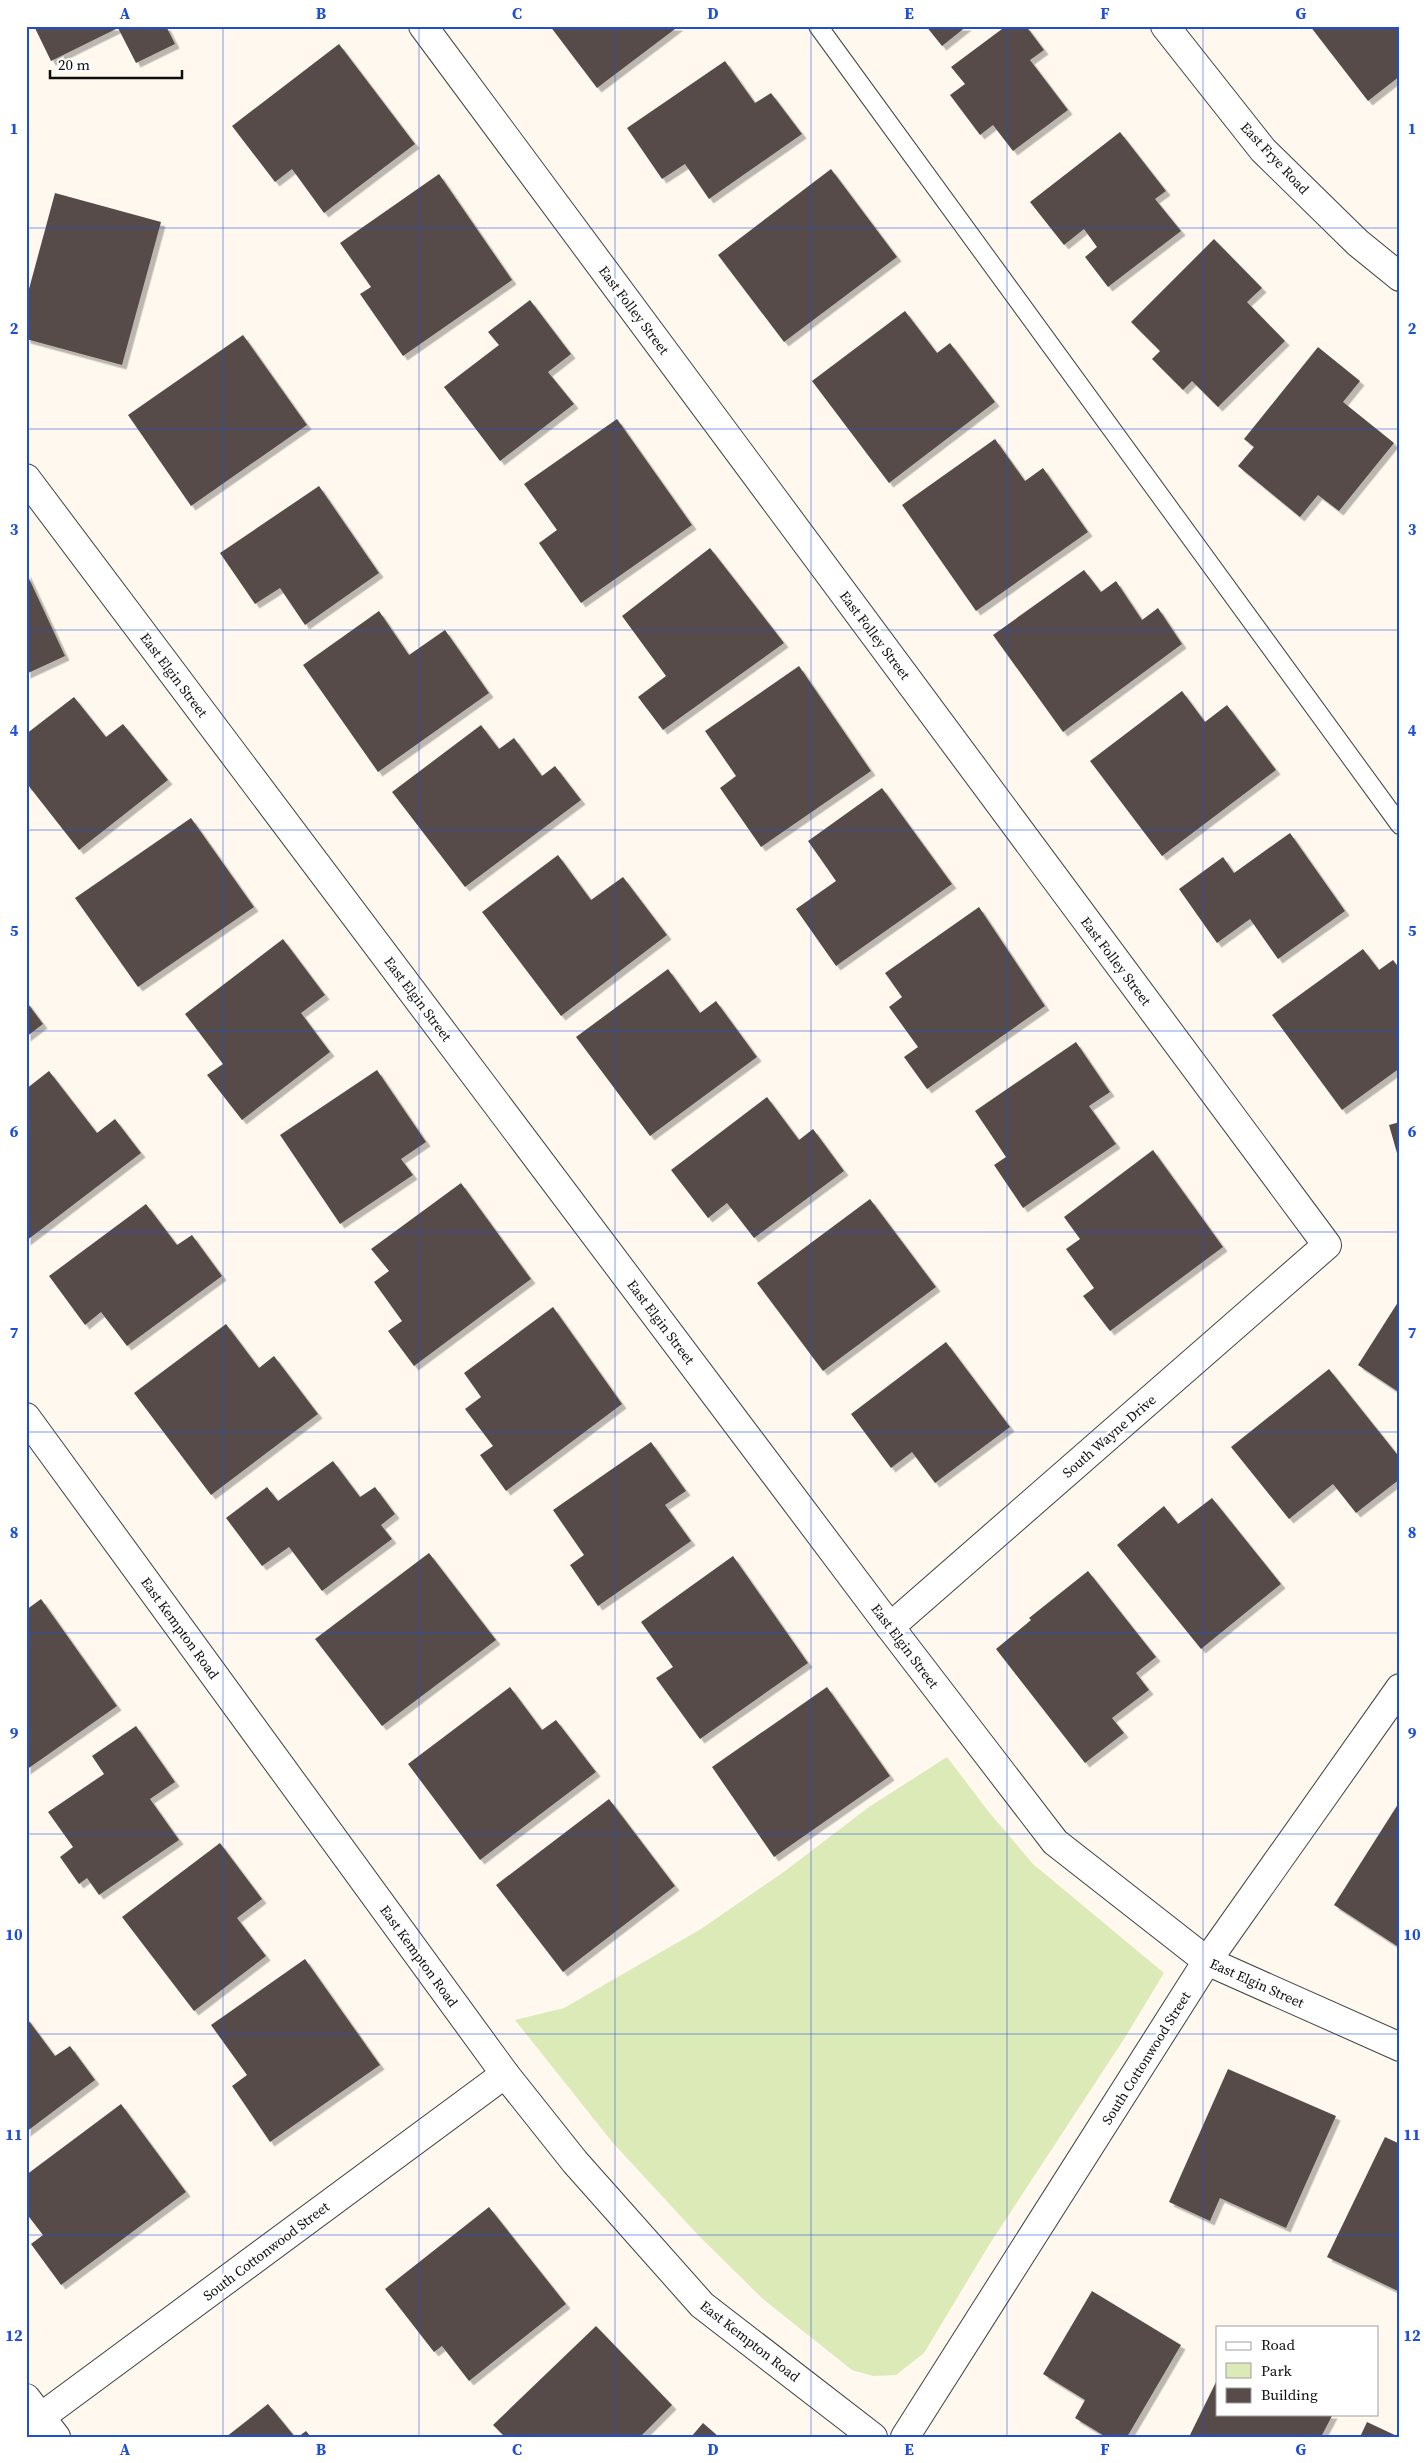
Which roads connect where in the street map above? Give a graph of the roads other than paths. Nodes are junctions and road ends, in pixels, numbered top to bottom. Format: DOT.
graph roads {
  1 [pos="423,26"];
  2 [pos="818,26"];
  3 [pos="1165,26"];
  4 [pos="1400,277"];
  5 [pos="26,478"];
  6 [pos="1400,825"];
  7 [pos="1327,1244"];
  8 [pos="26,1417"];
  9 [pos="890,1627"];
  10 [pos="1400,1688"];
  11 [pos="1207,1961"];
  12 [pos="1400,2047"];
  13 [pos="505,2074"];
  14 [pos="37,2420"];
  15 [pos="874,2437"];
  16 [pos="904,2437"];
  1 -- 7 [label="street, East Folley Street"];
  2 -- 6 [label="lane"];
  3 -- 4 [label="street, East Frye Road"];
  5 -- 9 [label="street, East Elgin Street"];
  7 -- 9 [label="street, South Wayne Drive"];
  8 -- 13 [label="street, East Kempton Road"];
  9 -- 11 [label="street, East Elgin Street"];
  10 -- 11 [label="street, South Cottonwood Street"];
  11 -- 12 [label="street, East Elgin Street"];
  11 -- 16 [label="street, South Cottonwood Street"];
  13 -- 14 [label="street, South Cottonwood Street"];
  13 -- 15 [label="street, East Kempton Road"];
}
